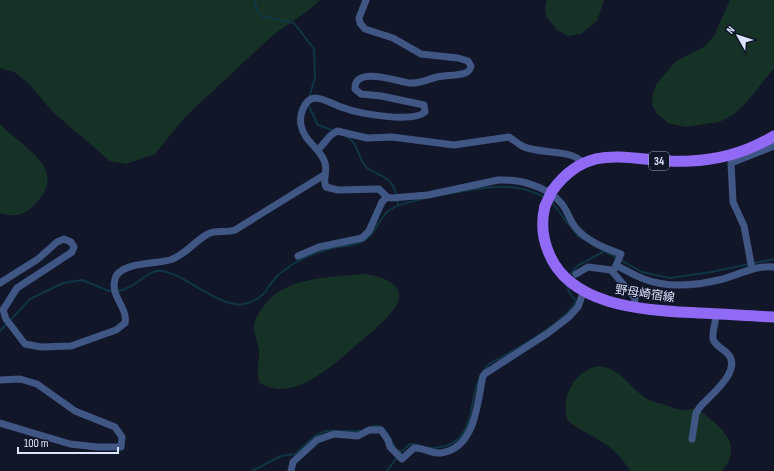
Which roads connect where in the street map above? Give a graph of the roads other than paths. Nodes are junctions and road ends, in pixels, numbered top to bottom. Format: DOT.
graph roads {
  1 [pos="366,0"];
  2 [pos="774,136"];
  3 [pos="774,146"];
  4 [pos="318,150"];
  5 [pos="583,163"];
  6 [pos="324,175"];
  7 [pos="390,198"];
  8 [pos="298,256"];
  9 [pos="616,267"];
  10 [pos="774,267"];
  11 [pos="752,269"];
  12 [pos="571,278"];
  13 [pos="0,283"];
  14 [pos="584,290"];
  15 [pos="634,308"];
  16 [pos="716,314"];
  17 [pos="774,317"];
  18 [pos="0,380"];
  19 [pos="0,423"];
  20 [pos="692,439"];
  21 [pos="291,471"];
  1 -- 4 [label="street"];
  2 -- 5 [label="main road, 野母崎宿線 / 34"];
  3 -- 11 [label="street"];
  4 -- 5 [label="street"];
  4 -- 6 [label="street"];
  5 -- 12 [label="main road, 野母崎宿線 / 34, bridge"];
  6 -- 7 [label="street"];
  6 -- 13 [label="street"];
  7 -- 8 [label="street"];
  7 -- 9 [label="street"];
  9 -- 11 [label="street"];
  9 -- 12 [label="street"];
  9 -- 15 [label="street"];
  10 -- 11 [label="street"];
  12 -- 14 [label="main road, 野母崎宿線 / 34"];
  14 -- 15 [label="main road, 野母崎宿線 / 34"];
  14 -- 21 [label="street"];
  15 -- 16 [label="main road, 野母崎宿線 / 34"];
  16 -- 17 [label="main road, 野母崎宿線 / 34"];
  16 -- 20 [label="street"];
  18 -- 19 [label="street"];
}
